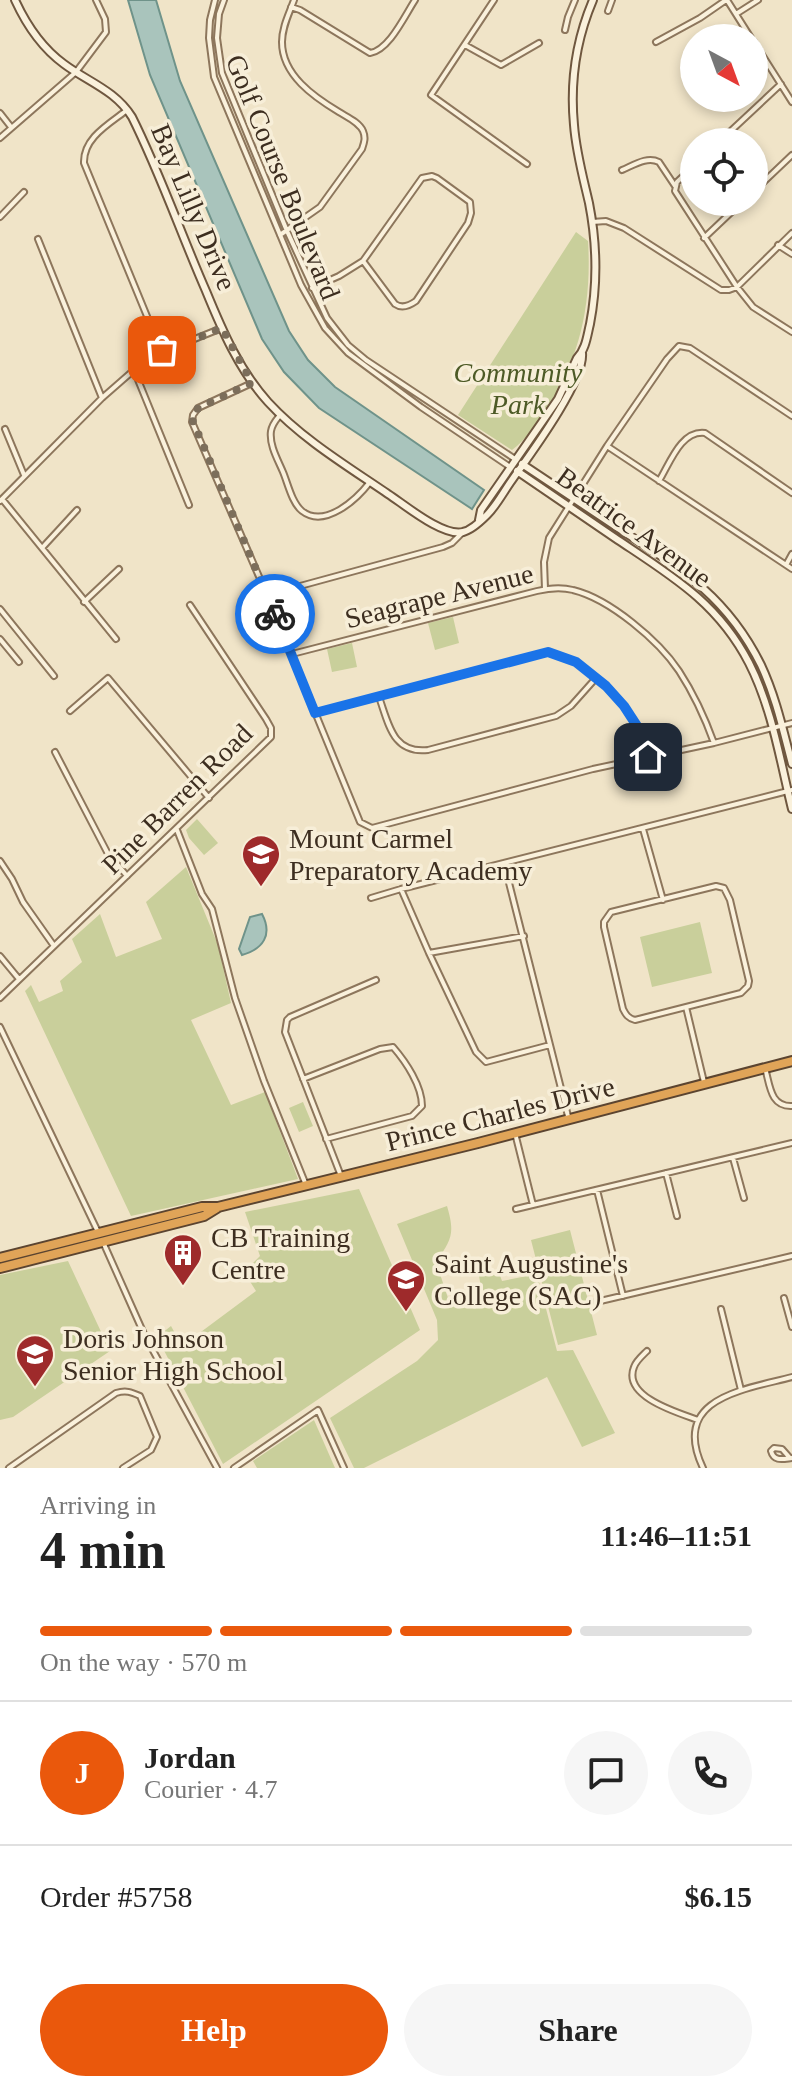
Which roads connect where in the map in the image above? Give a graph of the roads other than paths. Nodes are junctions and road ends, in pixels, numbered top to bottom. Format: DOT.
graph roads {
  1 [pos="15,0"];
  2 [pos="94,0"];
  3 [pos="215,0"];
  4 [pos="224,0"];
  5 [pos="294,0"];
  6 [pos="403,0"];
  7 [pos="494,0"];
  8 [pos="575,0"];
  9 [pos="593,0"];
  10 [pos="612,0"];
  11 [pos="726,0"];
  12 [pos="758,0"];
  13 [pos="414,3"];
  14 [pos="291,7"];
  15 [pos="608,11"];
  16 [pos="736,14"];
  17 [pos="743,24"];
  18 [pos="565,30"];
  19 [pos="656,42"];
  20 [pos="539,43"];
  21 [pos="465,45"];
  22 [pos="768,64"];
  23 [pos="76,72"];
  24 [pos="222,73"];
  25 [pos="214,77"];
  26 [pos="781,84"];
  27 [pos="792,102"];
  28 [pos="127,110"];
  29 [pos="0,113"];
  30 [pos="12,127"];
  31 [pos="734,128"];
  32 [pos="0,138"];
  33 [pos="792,155"];
  34 [pos="527,164"];
  35 [pos="622,170"];
  36 [pos="768,178"];
  37 [pos="680,181"];
  38 [pos="675,186"];
  39 [pos="24,192"];
  40 [pos="727,216"];
  41 [pos="0,217"];
  42 [pos="592,222"];
  43 [pos="287,231"];
  44 [pos="792,233"];
  45 [pos="280,235"];
  46 [pos="704,238"];
  47 [pos="38,239"];
  48 [pos="778,245"];
  49 [pos="792,254"];
  50 [pos="363,261"];
  51 [pos="737,287"];
  52 [pos="312,288"];
  53 [pos="222,328"];
  54 [pos="792,332"];
  55 [pos="582,353"];
  56 [pos="252,383"];
  57 [pos="102,398"];
  58 [pos="280,415"];
  59 [pos="792,416"];
  60 [pos="5,429"];
  61 [pos="607,446"];
  62 [pos="515,459"];
  63 [pos="523,464"];
  64 [pos="510,467"];
  65 [pos="518,472"];
  66 [pos="25,476"];
  67 [pos="659,481"];
  68 [pos="370,482"];
  69 [pos="792,493"];
  70 [pos="573,499"];
  71 [pos="1,500"];
  72 [pos="189,505"];
  73 [pos="569,506"];
  74 [pos="77,510"];
  75 [pos="479,520"];
  76 [pos="463,532"];
  77 [pos="42,548"];
  78 [pos="792,554"];
  79 [pos="786,565"];
  80 [pos="119,569"];
  81 [pos="792,569"];
  82 [pos="545,589"];
  83 [pos="267,595"];
  84 [pos="84,602"];
  85 [pos="190,605"];
  86 [pos="0,609"];
  87 [pos="0,639"];
  88 [pos="116,639"];
  89 [pos="292,654"];
  90 [pos="19,662"];
  91 [pos="54,676"];
  92 [pos="596,678"];
  93 [pos="379,697"];
  94 [pos="70,711"];
  95 [pos="315,713"];
  96 [pos="792,723"];
  97 [pos="782,726"];
  98 [pos="773,727"];
  99 [pos="714,743"];
  100 [pos="55,752"];
  101 [pos="648,757"];
  102 [pos="792,764"];
  103 [pos="790,790"];
  104 [pos="209,798"];
  105 [pos="792,809"];
  106 [pos="643,828"];
  107 [pos="177,830"];
  108 [pos="0,861"];
  109 [pos="504,863"];
  110 [pos="127,876"];
  111 [pos="401,889"];
  112 [pos="371,898"];
  113 [pos="663,900"];
  114 [pos="524,936"];
  115 [pos="54,946"];
  116 [pos="429,953"];
  117 [pos="0,956"];
  118 [pos="19,979"];
  119 [pos="376,980"];
  120 [pos="0,998"];
  121 [pos="686,1007"];
  122 [pos="0,1027"];
  123 [pos="550,1045"];
  124 [pos="792,1061"];
  125 [pos="765,1068"];
  126 [pos="303,1079"];
  127 [pos="705,1084"];
  128 [pos="792,1106"];
  129 [pos="569,1120"];
  130 [pos="515,1133"];
  131 [pos="326,1139"];
  132 [pos="792,1143"];
  133 [pos="733,1157"];
  134 [pos="666,1173"];
  135 [pos="341,1176"];
  136 [pos="306,1185"];
  137 [pos="597,1190"];
  138 [pos="744,1198"];
  139 [pos="533,1205"];
  140 [pos="516,1209"];
  141 [pos="677,1216"];
  142 [pos="101,1238"];
  143 [pos="792,1256"];
  144 [pos="0,1258"];
  145 [pos="0,1268"];
  146 [pos="623,1296"];
  147 [pos="784,1298"];
  148 [pos="596,1302"];
  149 [pos="721,1309"];
  150 [pos="792,1327"];
  151 [pos="647,1351"];
  152 [pos="792,1377"];
  153 [pos="741,1390"];
  154 [pos="698,1420"];
  155 [pos="9,1468"];
  156 [pos="123,1468"];
  157 [pos="217,1468"];
  158 [pos="234,1468"];
  159 [pos="344,1468"];
  160 [pos="703,1468"];
  1 -- 23 [label="main road, Bay Lilly Drive"];
  2 -- 23 [label="street"];
  3 -- 25 [label="street, Golf Course Boulevard"];
  4 -- 24 [label="street, Golf Course Boulevard"];
  5 -- 14 [label="street"];
  6 -- 13 [label="street"];
  7 -- 21 [label="street"];
  8 -- 18 [label="street"];
  9 -- 42 [label="main road"];
  10 -- 15 [label="street"];
  11 -- 16 [label="street"];
  11 -- 19 [label="street"];
  12 -- 16 [label="street"];
  13 -- 14 [label="street"];
  14 -- 43 [label="street"];
  16 -- 17 [label="street"];
  20 -- 21 [label="street"];
  21 -- 34 [label="street"];
  22 -- 26 [label="street"];
  23 -- 28 [label="main road, Bay Lilly Drive"];
  23 -- 30 [label="street"];
  24 -- 25 [label="street"];
  24 -- 43 [label="street, Golf Course Boulevard"];
  25 -- 45 [label="street, Golf Course Boulevard"];
  26 -- 27 [label="street"];
  26 -- 31 [label="street"];
  28 -- 53 [label="main road, Bay Lilly Drive"];
  28 -- 53 [label="street"];
  29 -- 30 [label="street"];
  30 -- 32 [label="street"];
  33 -- 36 [label="street"];
  35 -- 38 [label="street"];
  37 -- 38 [label="street"];
  38 -- 46 [label="street"];
  39 -- 41 [label="street"];
  40 -- 46 [label="street"];
  42 -- 51 [label="street"];
  42 -- 55 [label="main road"];
  43 -- 45 [label="street"];
  43 -- 52 [label="street, Golf Course Boulevard"];
  44 -- 48 [label="street"];
  45 -- 64 [label="street, Golf Course Boulevard"];
  46 -- 51 [label="street"];
  47 -- 57 [label="street"];
  48 -- 49 [label="street"];
  48 -- 51 [label="street"];
  50 -- 50 [label="street"];
  50 -- 52 [label="street"];
  51 -- 54 [label="street"];
  52 -- 62 [label="street, Golf Course Boulevard"];
  53 -- 56 [label="main road, Bay Lilly Drive"];
  55 -- 62 [label="main road"];
  55 -- 63 [label="main road"];
  56 -- 58 [label="main road, Bay Lilly Drive"];
  56 -- 83 [label="street"];
  57 -- 66 [label="street"];
  57 -- 72 [label="street"];
  58 -- 68 [label="main road, Bay Lilly Drive"];
  58 -- 68 [label="street"];
  59 -- 61 [label="street"];
  60 -- 66 [label="street"];
  61 -- 67 [label="street"];
  61 -- 70 [label="street"];
  62 -- 63 [label="main road, Beatrice Avenue"];
  62 -- 64 [label="main road"];
  63 -- 65 [label="main road"];
  63 -- 70 [label="main road, Beatrice Avenue"];
  64 -- 65 [label="main road, Beatrice Avenue"];
  64 -- 75 [label="main road"];
  65 -- 73 [label="main road, Beatrice Avenue"];
  65 -- 75 [label="main road"];
  66 -- 71 [label="street"];
  67 -- 69 [label="street"];
  67 -- 79 [label="street"];
  68 -- 76 [label="main road, Bay Lilly Drive"];
  70 -- 73 [label="street"];
  70 -- 97 [label="main road, Beatrice Avenue"];
  71 -- 77 [label="street"];
  73 -- 82 [label="street"];
  73 -- 98 [label="main road, Beatrice Avenue"];
  74 -- 77 [label="street"];
  75 -- 76 [label="main road"];
  76 -- 83 [label="street"];
  77 -- 84 [label="street"];
  78 -- 79 [label="street"];
  79 -- 81 [label="street"];
  80 -- 84 [label="street"];
  82 -- 89 [label="street, Seagrape Avenue"];
  82 -- 99 [label="street, Seagrape Avenue"];
  83 -- 89 [label="street"];
  84 -- 88 [label="street"];
  85 -- 104 [label="street, Pine Barren Road"];
  86 -- 91 [label="street"];
  87 -- 90 [label="street"];
  89 -- 95 [label="street"];
  92 -- 93 [label="street"];
  92 -- 93 [label="street"];
  92 -- 101 [label="street"];
  93 -- 95 [label="street"];
  94 -- 104 [label="street"];
  95 -- 101 [label="street"];
  96 -- 97 [label="street"];
  97 -- 98 [label="street"];
  97 -- 102 [label="main road, Beatrice Avenue"];
  98 -- 99 [label="street"];
  98 -- 103 [label="main road, Beatrice Avenue"];
  99 -- 101 [label="street"];
  100 -- 110 [label="street"];
  103 -- 105 [label="main road, Beatrice Avenue"];
  103 -- 106 [label="street"];
  104 -- 107 [label="street, Pine Barren Road"];
  106 -- 109 [label="street"];
  106 -- 113 [label="street"];
  107 -- 110 [label="street, Pine Barren Road"];
  107 -- 136 [label="street"];
  108 -- 115 [label="street"];
  109 -- 111 [label="street"];
  109 -- 114 [label="street"];
  110 -- 115 [label="street, Pine Barren Road"];
  111 -- 112 [label="street"];
  111 -- 116 [label="street"];
  113 -- 121 [label="street"];
  113 -- 121 [label="street"];
  114 -- 116 [label="street"];
  114 -- 123 [label="street"];
  115 -- 118 [label="street, Pine Barren Road"];
  116 -- 123 [label="street"];
  117 -- 118 [label="street"];
  118 -- 120 [label="street, Pine Barren Road"];
  119 -- 126 [label="street"];
  121 -- 127 [label="street"];
  122 -- 142 [label="street"];
  123 -- 129 [label="street"];
  124 -- 125 [label="highway, Prince Charles Drive"];
  125 -- 127 [label="highway, Prince Charles Drive"];
  125 -- 128 [label="street"];
  126 -- 131 [label="street"];
  126 -- 131 [label="street"];
  127 -- 129 [label="highway, Prince Charles Drive"];
  129 -- 130 [label="highway, Prince Charles Drive"];
  130 -- 135 [label="highway, Prince Charles Drive"];
  130 -- 139 [label="street"];
  131 -- 135 [label="street"];
  132 -- 133 [label="street"];
  133 -- 134 [label="street"];
  133 -- 138 [label="street"];
  134 -- 137 [label="street"];
  134 -- 141 [label="street"];
  135 -- 136 [label="highway, Prince Charles Drive"];
  136 -- 142 [label="highway, Prince Charles Drive"];
  137 -- 139 [label="street"];
  137 -- 146 [label="street"];
  139 -- 140 [label="street"];
  142 -- 144 [label="highway, Prince Charles Drive"];
  142 -- 145 [label="highway, Prince Charles Drive"];
  142 -- 157 [label="street"];
  143 -- 146 [label="street"];
  146 -- 148 [label="street"];
  147 -- 150 [label="street"];
  149 -- 153 [label="street"];
  151 -- 154 [label="street"];
  152 -- 153 [label="street"];
  153 -- 154 [label="street"];
  154 -- 160 [label="street"];
  155 -- 156 [label="street"];
  158 -- 159 [label="street"];
}
